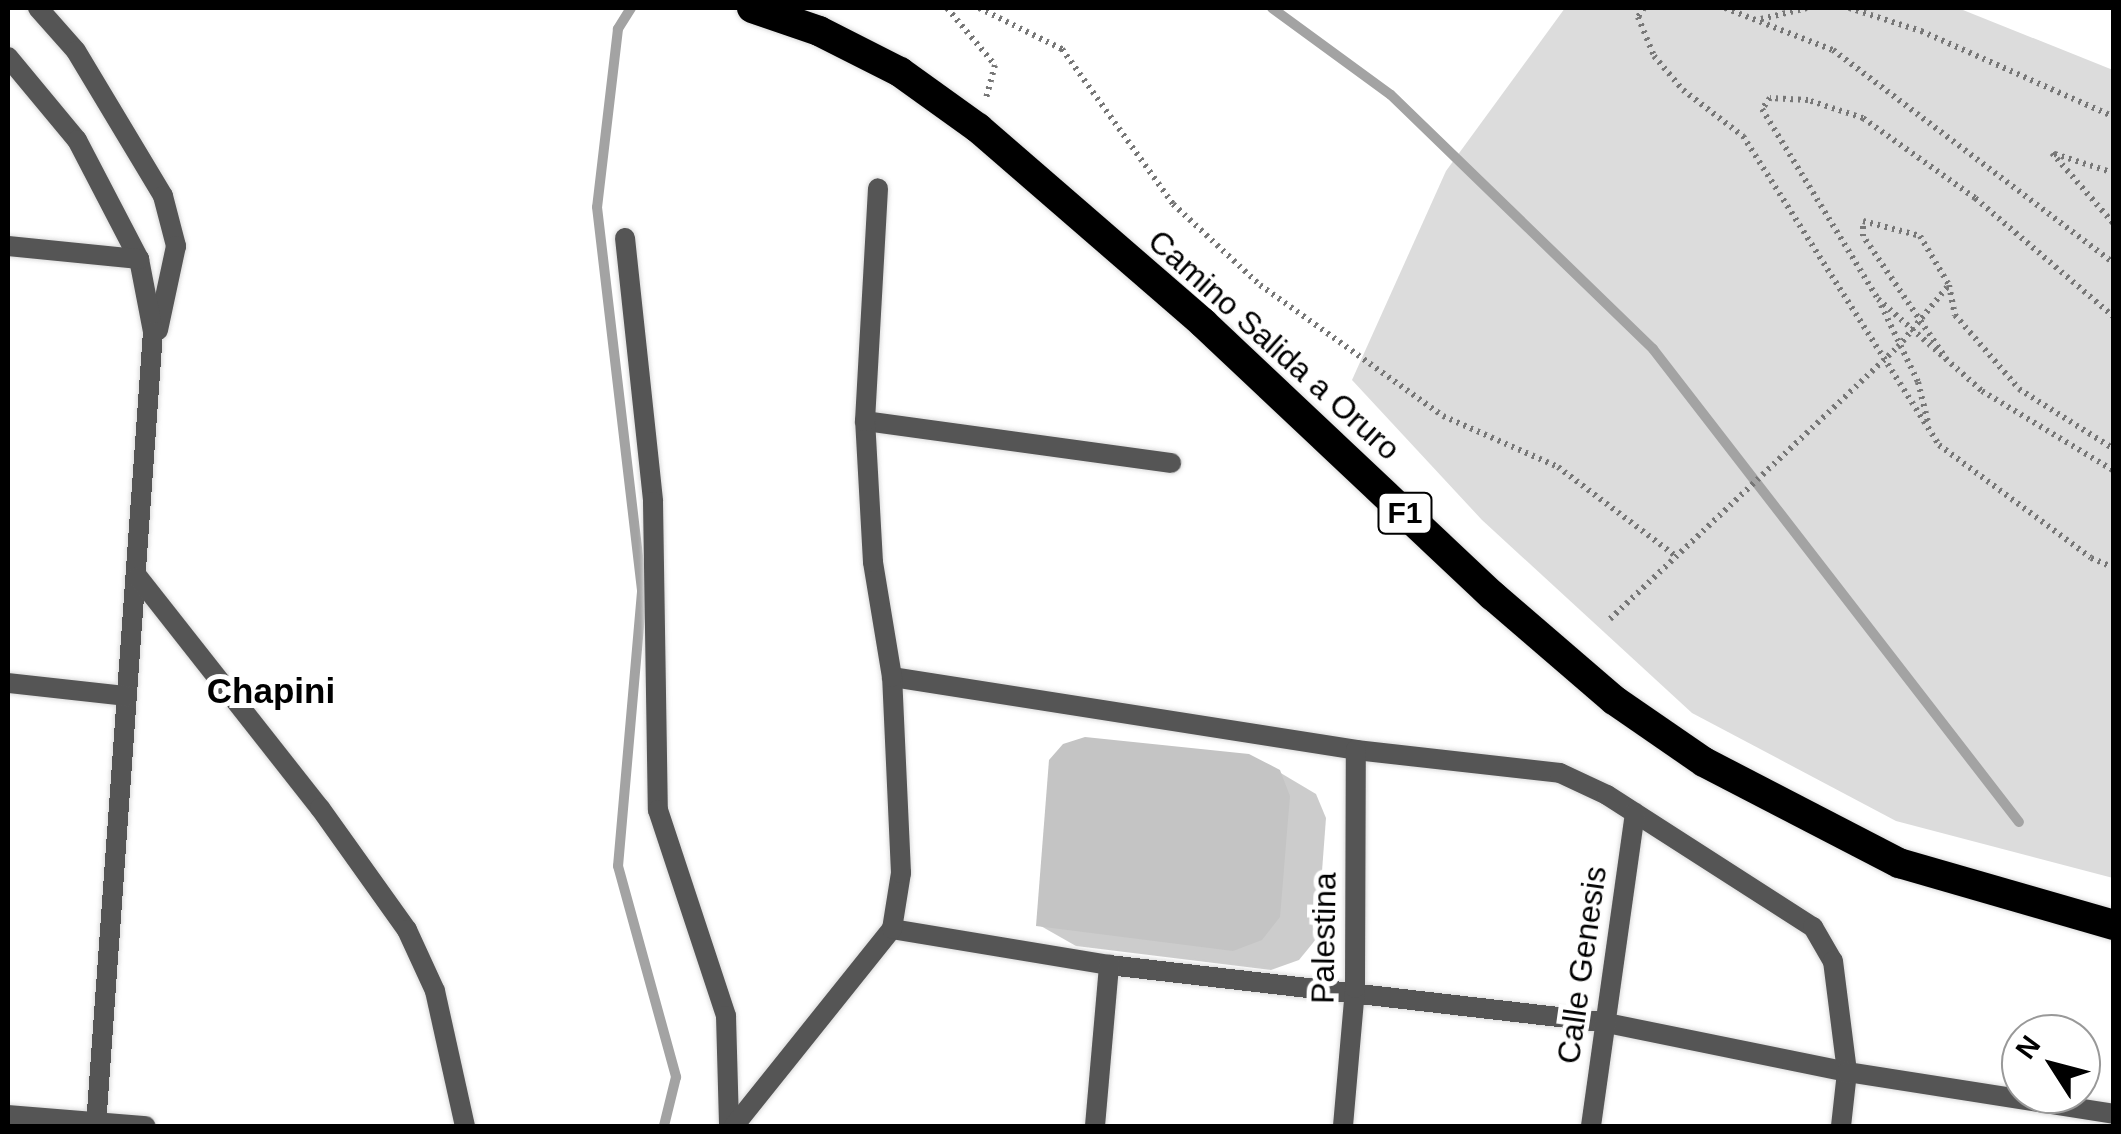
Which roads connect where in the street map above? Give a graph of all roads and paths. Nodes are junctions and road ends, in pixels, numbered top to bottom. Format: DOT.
graph roads {
  1 [pos="38,8"];
  2 [pos="752,8"];
  3 [pos="947,8"];
  4 [pos="979,8"];
  5 [pos="1644,8"];
  6 [pos="1725,8"];
  7 [pos="1807,8"];
  8 [pos="1849,8"];
  9 [pos="1762,19"];
  10 [pos="8,58"];
  11 [pos="2114,117"];
  12 [pos="978,128"];
  13 [pos="2114,172"];
  14 [pos="878,188"];
  15 [pos="2114,224"];
  16 [pos="625,238"];
  17 [pos="8,246"];
  18 [pos="139,259"];
  19 [pos="2114,263"];
  20 [pos="1949,286"];
  21 [pos="1878,299"];
  22 [pos="2114,317"];
  23 [pos="1918,320"];
  24 [pos="1910,332"];
  25 [pos="1898,347"];
  26 [pos="152,356"];
  27 [pos="1884,360"];
  28 [pos="1954,369"];
  29 [pos="865,422"];
  30 [pos="1930,431"];
  31 [pos="2114,448"];
  32 [pos="1171,463"];
  33 [pos="2114,471"];
  34 [pos="1677,557"];
  35 [pos="2114,568"];
  36 [pos="138,577"];
  37 [pos="1610,619"];
  38 [pos="892,677"];
  39 [pos="8,682"];
  40 [pos="126,696"];
  41 [pos="1356,750"];
  42 [pos="1634,813"];
  43 [pos="2114,925"];
  44 [pos="892,930"];
  45 [pos="1109,965"];
  46 [pos="1355,988"];
  47 [pos="1602,1022"];
  48 [pos="1847,1072"];
  49 [pos="2114,1114"];
  50 [pos="8,1115"];
  51 [pos="96,1125"];
  52 [pos="146,1126"];
  53 [pos="465,1126"];
  54 [pos="731,1126"];
  55 [pos="1095,1126"];
  56 [pos="1343,1126"];
  57 [pos="1590,1126"];
  58 [pos="1841,1126"];
  1 -- 26 [label="street"];
  2 -- 12 [label="highway, Camino Salida a Oruro / F1"];
  3 -- 12 [label="path"];
  4 -- 34 [label="path"];
  5 -- 27 [label="path"];
  6 -- 9 [label="path"];
  7 -- 9 [label="path"];
  8 -- 11 [label="path"];
  9 -- 19 [label="path"];
  10 -- 18 [label="street"];
  12 -- 43 [label="highway, Camino Salida a Oruro / F1"];
  13 -- 15 [label="path"];
  14 -- 29 [label="street"];
  16 -- 54 [label="street"];
  17 -- 18 [label="street"];
  18 -- 26 [label="street"];
  20 -- 23 [label="path"];
  20 -- 23 [label="path"];
  20 -- 31 [label="path"];
  21 -- 22 [label="path"];
  21 -- 24 [label="path"];
  21 -- 25 [label="path"];
  23 -- 24 [label="path"];
  23 -- 28 [label="path"];
  24 -- 25 [label="path"];
  24 -- 28 [label="path"];
  25 -- 27 [label="path"];
  25 -- 30 [label="path"];
  26 -- 36 [label="street"];
  27 -- 30 [label="path"];
  27 -- 34 [label="path"];
  28 -- 33 [label="path"];
  29 -- 32 [label="street"];
  29 -- 38 [label="street"];
  30 -- 35 [label="path"];
  34 -- 37 [label="path"];
  36 -- 40 [label="street"];
  36 -- 53 [label="street"];
  38 -- 41 [label="street"];
  38 -- 44 [label="street"];
  39 -- 40 [label="street"];
  40 -- 51 [label="street"];
  41 -- 42 [label="street"];
  41 -- 46 [label="street, Palestina"];
  42 -- 47 [label="street, Calle Genesis"];
  42 -- 48 [label="street"];
  44 -- 45 [label="street"];
  44 -- 54 [label="street"];
  45 -- 46 [label="street"];
  45 -- 55 [label="street"];
  46 -- 47 [label="street"];
  46 -- 56 [label="street, Palestina"];
  47 -- 48 [label="street"];
  47 -- 57 [label="street, Calle Genesis"];
  48 -- 49 [label="street"];
  48 -- 58 [label="street"];
  50 -- 51 [label="street"];
  51 -- 52 [label="street"];
}
